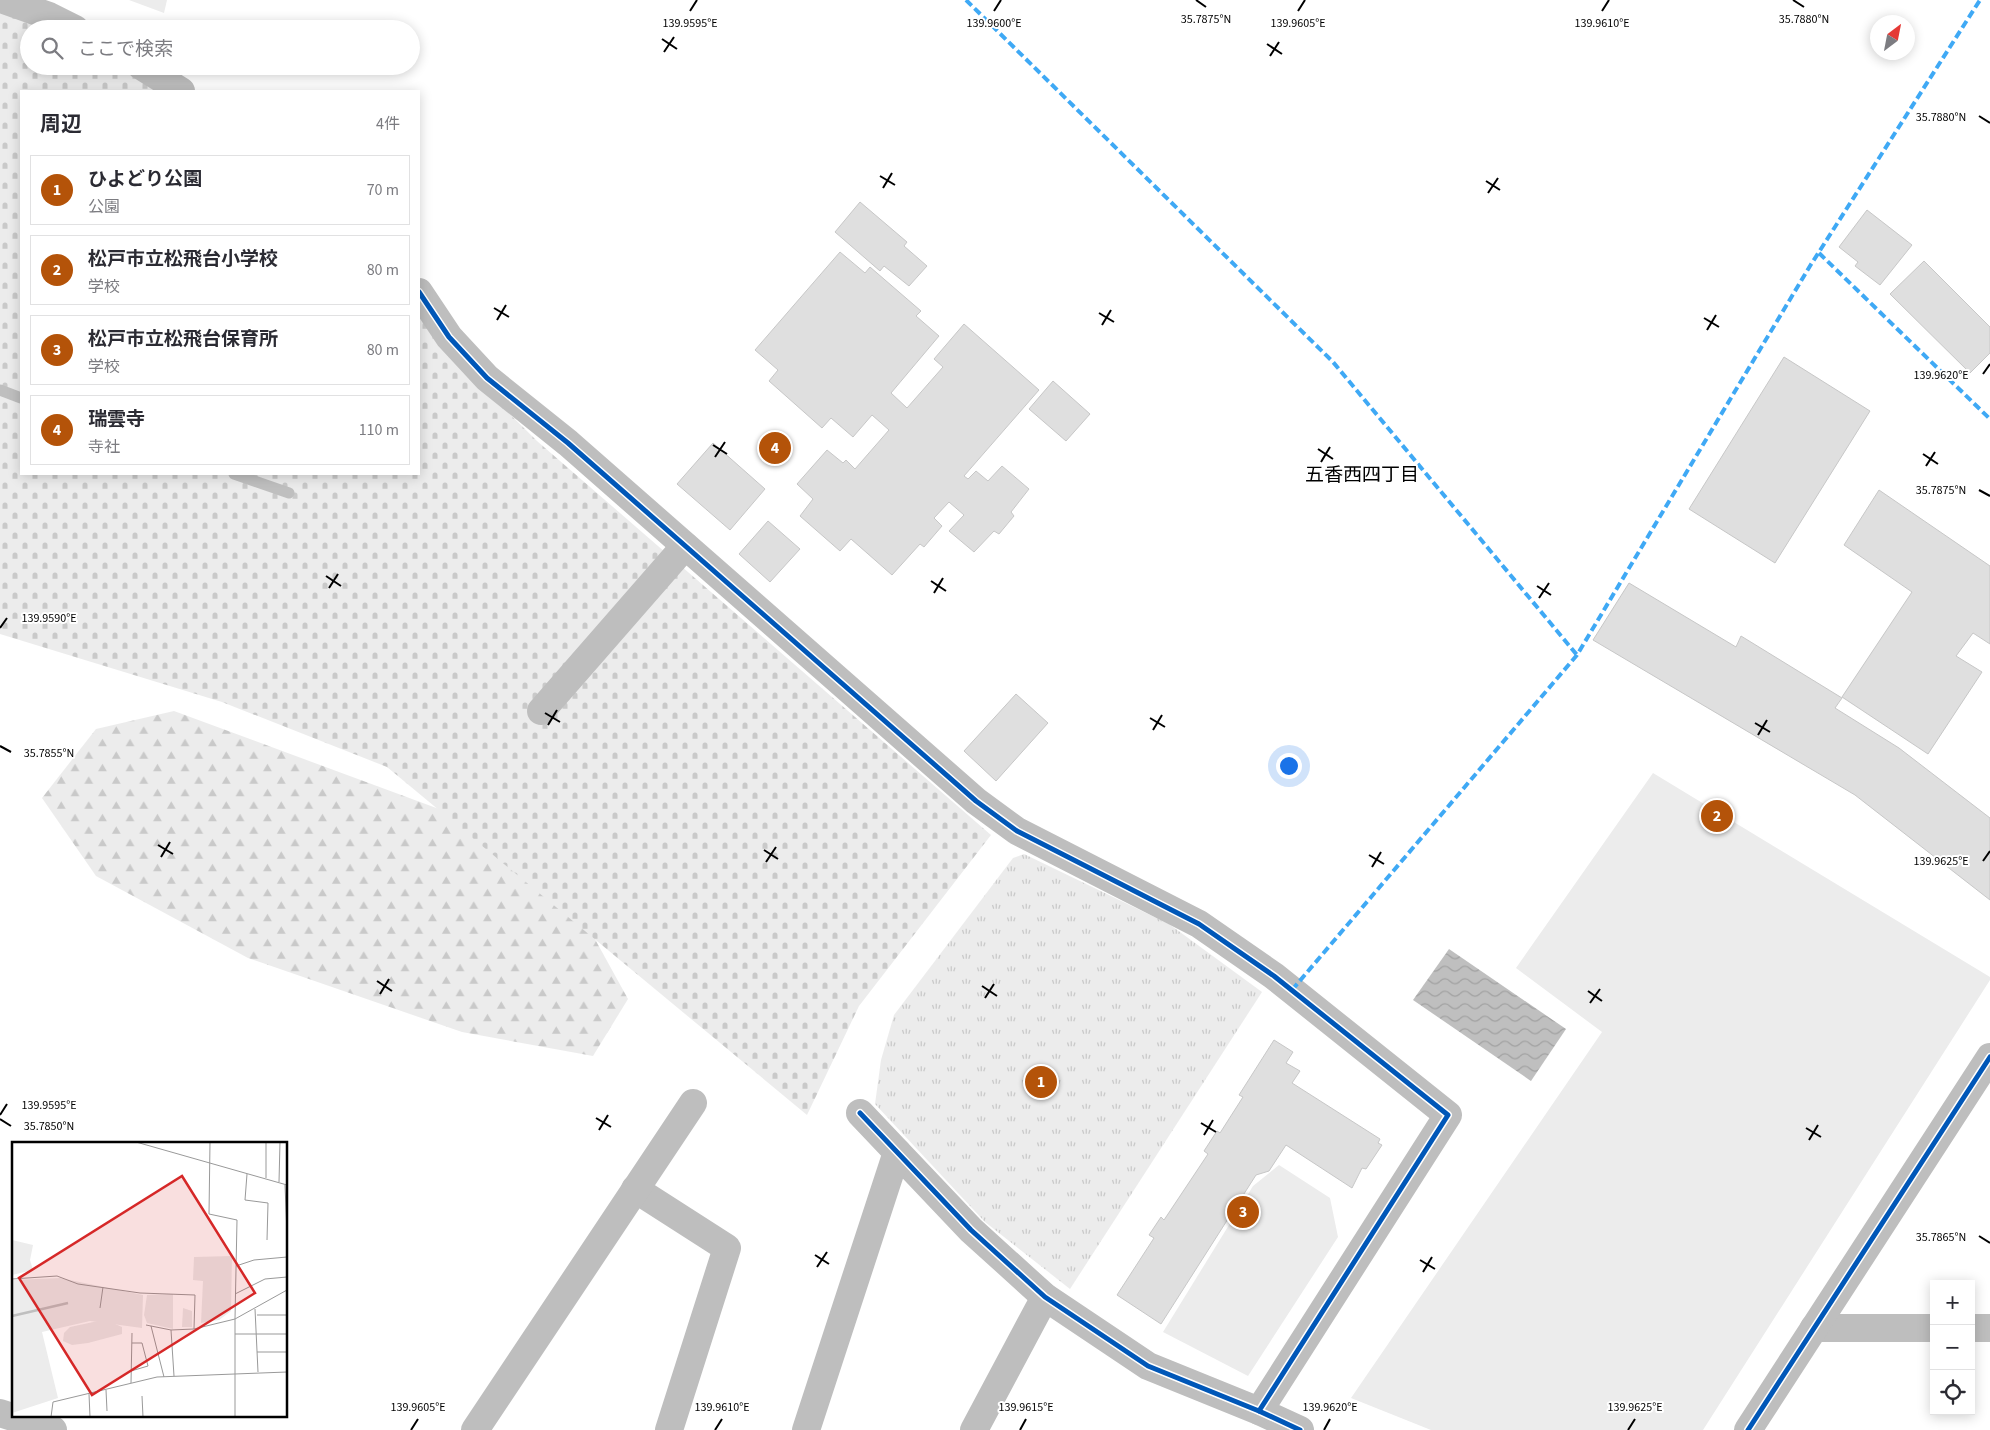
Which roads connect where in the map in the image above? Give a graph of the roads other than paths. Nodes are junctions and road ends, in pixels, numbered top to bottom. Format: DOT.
graph roads {
  1 [pos="4,0"];
  2 [pos="57,20"];
  3 [pos="155,75"];
  4 [pos="179,90"];
  5 [pos="420,294"];
  6 [pos="685,546"];
  7 [pos="541,711"];
  8 [pos="1990,1057"];
  9 [pos="1982,1085"];
  10 [pos="693,1103"];
  11 [pos="860,1113"];
  12 [pos="897,1152"];
  13 [pos="635,1189"];
  14 [pos="1045,1297"];
  15 [pos="1814,1328"];
  16 [pos="1930,1328"];
  17 [pos="1975,1328"];
  18 [pos="1990,1328"];
  19 [pos="1259,1411"];
  20 [pos="0,1413"];
  21 [pos="12,1417"];
  22 [pos="16,1418"];
  23 [pos="53,1430"];
  24 [pos="475,1430"];
  25 [pos="669,1430"];
  26 [pos="806,1430"];
  27 [pos="974,1430"];
  28 [pos="1300,1430"];
  29 [pos="1748,1430"];
  1 -- 2 [label="street"];
  3 -- 4 [label="street"];
  5 -- 6 [label="street"];
  6 -- 7 [label="street"];
  6 -- 19 [label="street"];
  8 -- 9 [label="street"];
  9 -- 15 [label="street"];
  10 -- 13 [label="street"];
  11 -- 12 [label="street"];
  12 -- 14 [label="street"];
  12 -- 26 [label="street"];
  13 -- 24 [label="street"];
  13 -- 25 [label="street"];
  14 -- 19 [label="street"];
  14 -- 27 [label="street"];
  15 -- 16 [label="street"];
  15 -- 29 [label="street"];
  17 -- 18 [label="street"];
  19 -- 28 [label="street"];
  20 -- 21 [label="street"];
  22 -- 23 [label="street"];
}
